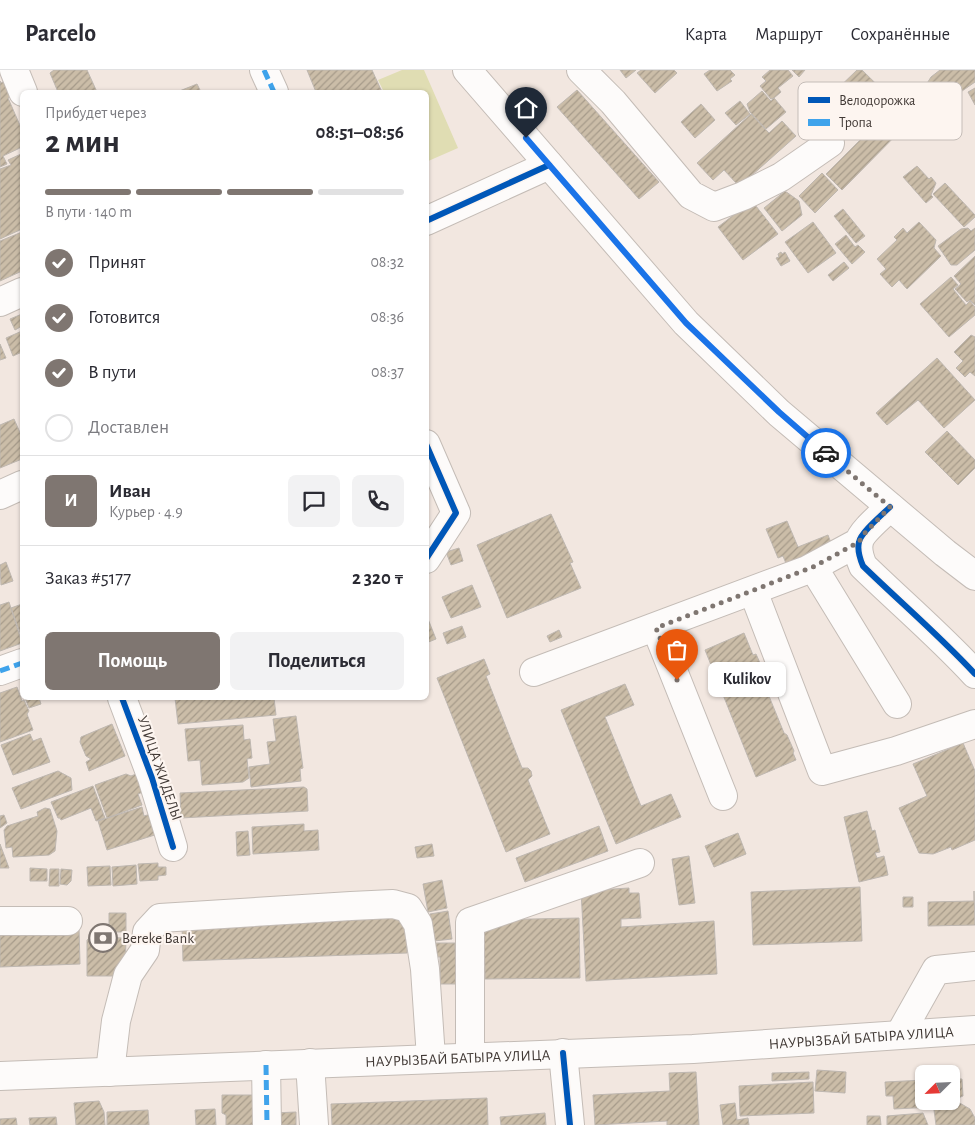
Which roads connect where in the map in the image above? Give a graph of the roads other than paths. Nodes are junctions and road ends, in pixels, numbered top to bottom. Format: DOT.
graph roads {
  1 [pos="14,70"];
  2 [pos="264,70"];
  3 [pos="466,70"];
  4 [pos="580,70"];
  5 [pos="22,90"];
  6 [pos="273,90"];
  7 [pos="830,143"];
  8 [pos="550,165"];
  9 [pos="429,220"];
  10 [pos="20,293"];
  11 [pos="0,302"];
  12 [pos="429,451"];
  13 [pos="890,507"];
  14 [pos="859,542"];
  15 [pos="429,554"];
  16 [pos="813,567"];
  17 [pos="975,576"];
  18 [pos="752,591"];
  19 [pos="656,628"];
  20 [pos="20,664"];
  21 [pos="0,672"];
  22 [pos="534,672"];
  23 [pos="975,674"];
  24 [pos="123,700"];
  25 [pos="897,704"];
  26 [pos="975,724"];
  27 [pos="723,796"];
  28 [pos="173,847"];
  29 [pos="640,863"];
  30 [pos="0,921"];
  31 [pos="68,921"];
  32 [pos="975,966"];
  33 [pos="975,1030"];
  34 [pos="900,1034"];
  35 [pos="564,1053"];
  36 [pos="470,1057"];
  37 [pos="431,1058"];
  38 [pos="310,1064"];
  39 [pos="266,1065"];
  40 [pos="110,1072"];
  41 [pos="0,1076"];
  42 [pos="267,1125"];
  43 [pos="314,1125"];
  44 [pos="570,1125"];
  1 -- 5 [label="main road"];
  2 -- 6 [label="main road"];
  3 -- 8 [label="main road"];
  4 -- 7 [label="main road"];
  8 -- 9 [label="main road"];
  8 -- 13 [label="main road"];
  10 -- 11 [label="main road"];
  12 -- 15 [label="main road"];
  13 -- 14 [label="main road"];
  13 -- 17 [label="main road"];
  14 -- 16 [label="main road"];
  14 -- 23 [label="main road"];
  16 -- 18 [label="main road"];
  16 -- 25 [label="main road"];
  18 -- 19 [label="main road"];
  18 -- 26 [label="main road"];
  19 -- 22 [label="main road"];
  19 -- 27 [label="main road"];
  20 -- 21 [label="main road"];
  24 -- 28 [label="main road, УЛИЦА ЖИДЕЛЫ"];
  29 -- 36 [label="main road"];
  30 -- 31 [label="main road"];
  32 -- 34 [label="main road"];
  33 -- 34 [label="main road, НАУРЫЗБАЙ БАТЫРА УЛИЦА"];
  34 -- 35 [label="main road, НАУРЫЗБАЙ БАТЫРА УЛИЦА"];
  35 -- 36 [label="main road, НАУРЫЗБАЙ БАТЫРА УЛИЦА"];
  35 -- 44 [label="main road"];
  36 -- 37 [label="main road, НАУРЫЗБАЙ БАТЫРА УЛИЦА"];
  37 -- 38 [label="main road, НАУРЫЗБАЙ БАТЫРА УЛИЦА"];
  37 -- 40 [label="main road"];
  38 -- 39 [label="main road, НАУРЫЗБАЙ БАТЫРА УЛИЦА"];
  38 -- 43 [label="main road"];
  39 -- 40 [label="main road, НАУРЫЗБАЙ БАТЫРА УЛИЦА"];
  39 -- 42 [label="main road"];
  40 -- 41 [label="main road, НАУРЫЗБАЙ БАТЫРА УЛИЦА"];
}
